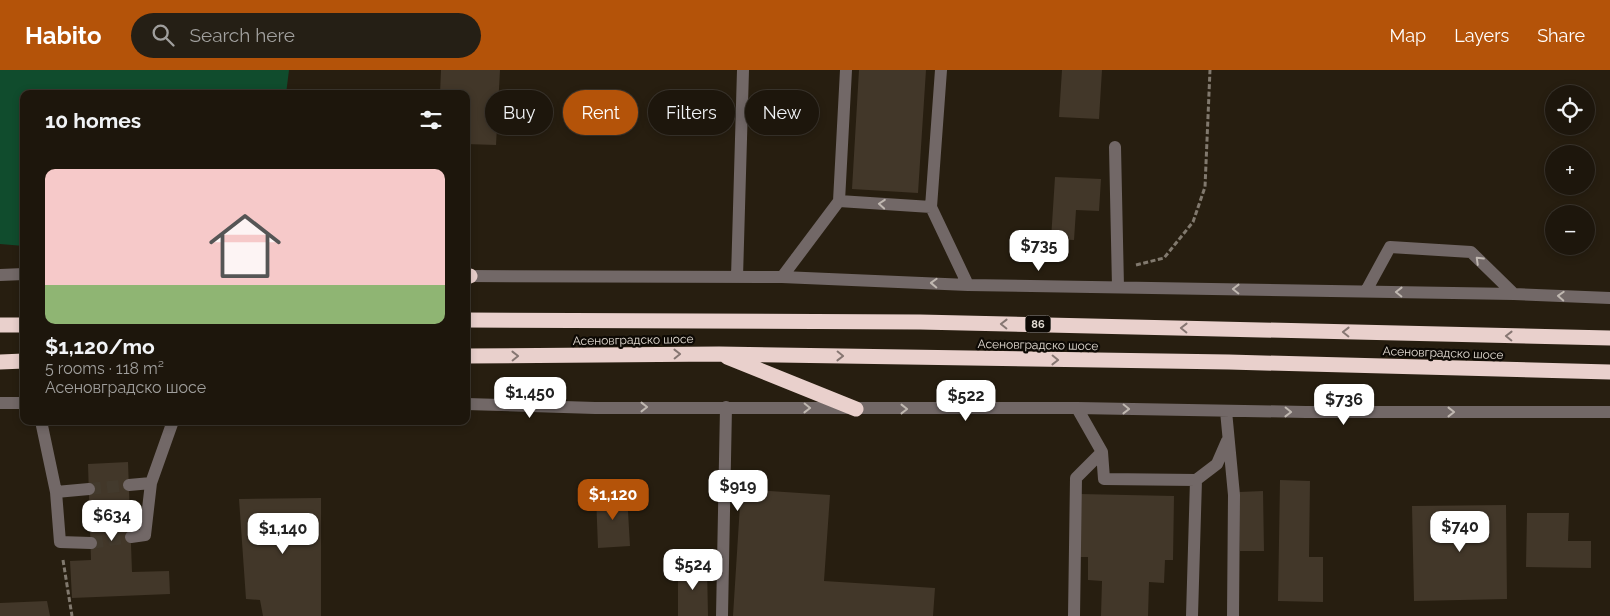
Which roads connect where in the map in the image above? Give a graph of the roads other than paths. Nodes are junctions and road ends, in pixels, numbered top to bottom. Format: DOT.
graph roads {
  1 [pos="743,70"];
  2 [pos="846,70"];
  3 [pos="941,70"];
  4 [pos="1115,147"];
  5 [pos="839,201"];
  6 [pos="931,208"];
  7 [pos="0,274"];
  8 [pos="20,274"];
  9 [pos="470,276"];
  10 [pos="737,277"];
  11 [pos="782,277"];
  12 [pos="968,285"];
  13 [pos="1118,287"];
  14 [pos="1366,291"];
  15 [pos="1514,294"];
  16 [pos="1610,298"];
  17 [pos="470,320"];
  18 [pos="0,325"];
  19 [pos="20,325"];
  20 [pos="1610,338"];
  21 [pos="719,354"];
  22 [pos="470,356"];
  23 [pos="0,362"];
  24 [pos="20,362"];
  25 [pos="1610,372"];
  26 [pos="0,403"];
  27 [pos="20,403"];
  28 [pos="470,404"];
  29 [pos="726,407"];
  30 [pos="1077,408"];
  31 [pos="856,409"];
  32 [pos="1226,411"];
  33 [pos="1610,412"];
  34 [pos="42,425"];
  35 [pos="172,425"];
  36 [pos="1228,438"];
  37 [pos="1102,452"];
  38 [pos="1196,480"];
  39 [pos="151,483"];
  40 [pos="129,485"];
  41 [pos="89,489"];
  42 [pos="56,492"];
  43 [pos="131,537"];
  44 [pos="91,543"];
  45 [pos="722,616"];
  46 [pos="1074,616"];
  47 [pos="1192,616"];
  48 [pos="1233,616"];
  1 -- 10 [label="street"];
  2 -- 5 [label="street"];
  3 -- 6 [label="street"];
  4 -- 13 [label="street"];
  6 -- 5 [label="street, one-way"];
  5 -- 11 [label="street"];
  6 -- 12 [label="street"];
  7 -- 8 [label="street"];
  9 -- 10 [label="street"];
  10 -- 11 [label="street"];
  12 -- 11 [label="street, one-way"];
  12 -- 13 [label="street"];
  14 -- 13 [label="street, one-way"];
  15 -- 14 [label="street, one-way"];
  15 -- 14 [label="street, one-way"];
  16 -- 15 [label="street, one-way"];
  20 -- 17 [label="highway, Асеновградско шосе / 86, one-way"];
  18 -- 19 [label="highway"];
  22 -- 21 [label="highway, Асеновградско шосе, one-way"];
  21 -- 25 [label="highway, Асеновградско шосе, one-way"];
  21 -- 31 [label="highway"];
  23 -- 24 [label="highway"];
  26 -- 27 [label="street"];
  28 -- 29 [label="street, one-way"];
  29 -- 31 [label="street, one-way"];
  29 -- 45 [label="street"];
  31 -- 30 [label="street, one-way"];
  30 -- 32 [label="street, one-way"];
  30 -- 37 [label="street"];
  32 -- 33 [label="street, one-way"];
  32 -- 36 [label="street"];
  34 -- 42 [label="street"];
  35 -- 39 [label="street"];
  36 -- 38 [label="street"];
  36 -- 48 [label="street"];
  37 -- 38 [label="street"];
  37 -- 46 [label="street"];
  38 -- 47 [label="street"];
  39 -- 40 [label="street"];
  39 -- 43 [label="street"];
  41 -- 42 [label="street"];
  42 -- 44 [label="street"];
}
